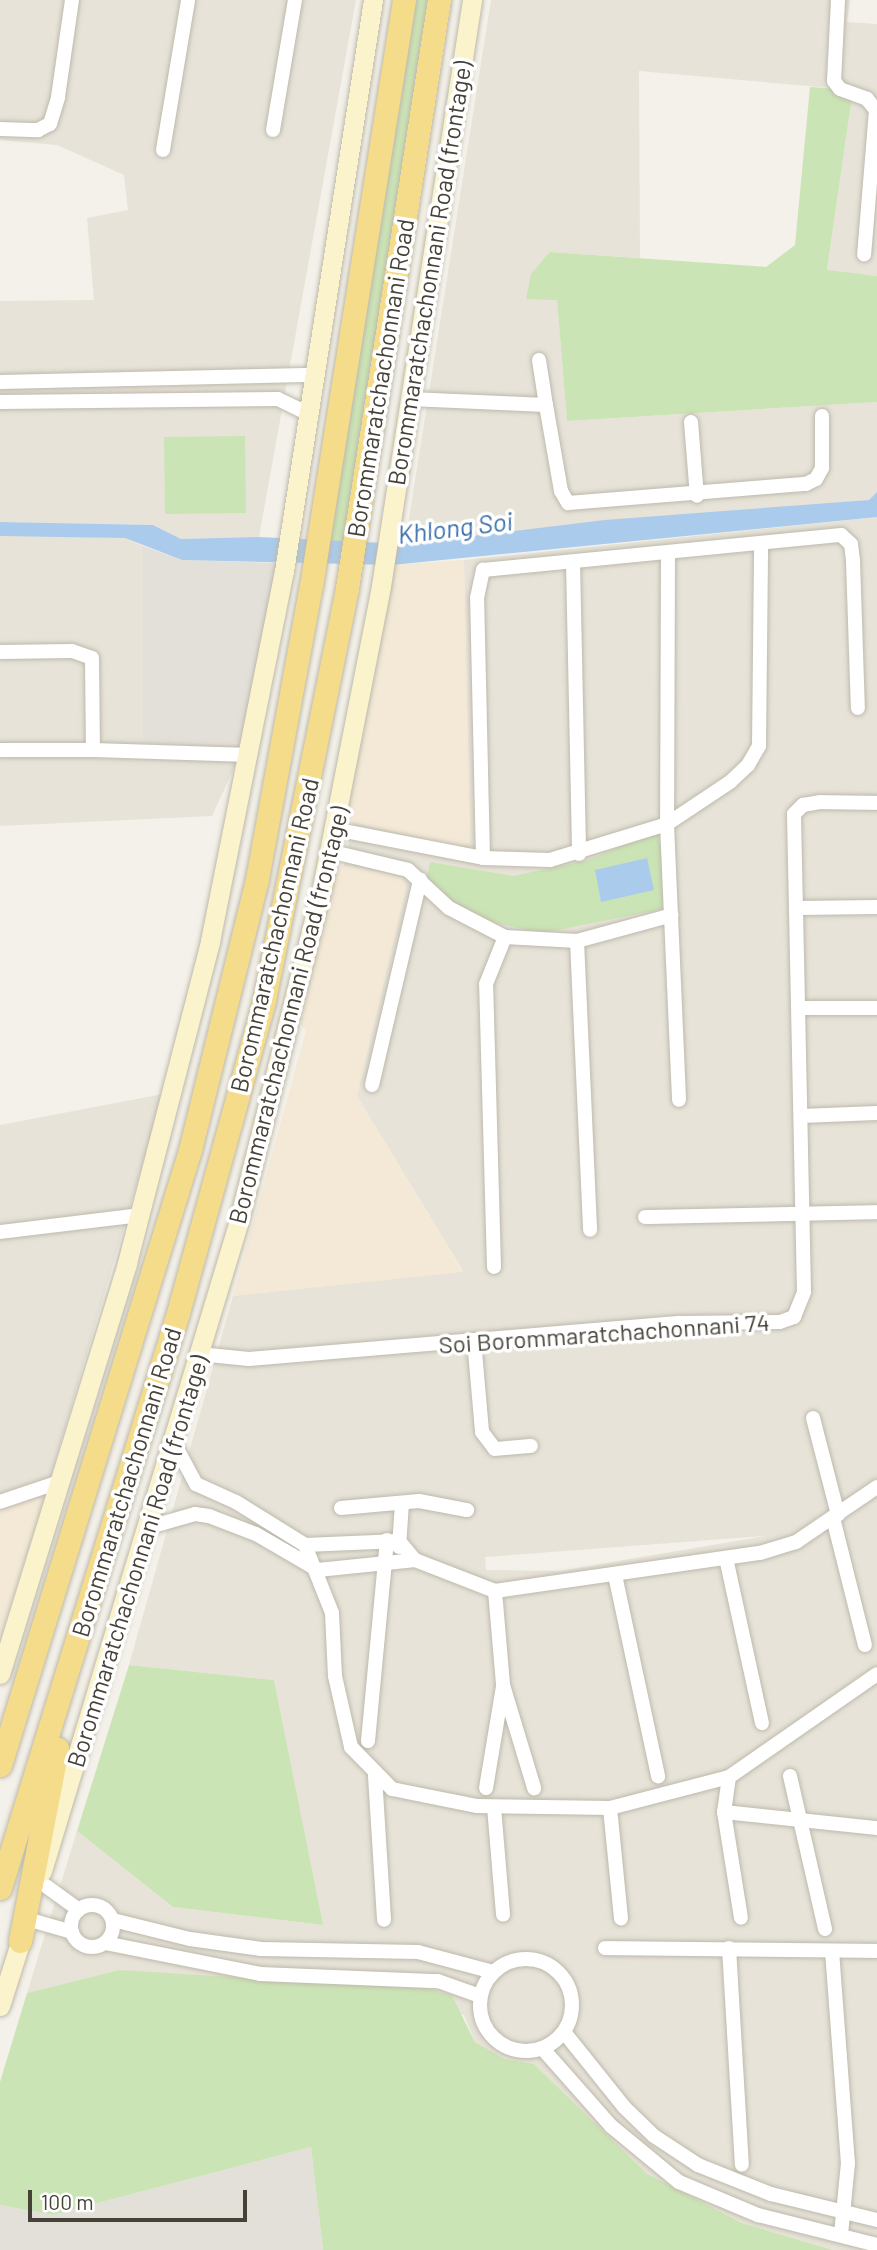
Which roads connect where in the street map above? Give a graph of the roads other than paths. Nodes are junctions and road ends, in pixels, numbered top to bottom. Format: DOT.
graph roads {
  1 [pos="72,0"];
  2 [pos="188,0"];
  3 [pos="295,0"];
  4 [pos="373,0"];
  5 [pos="404,0"];
  6 [pos="439,0"];
  7 [pos="472,0"];
  8 [pos="838,0"];
  9 [pos="0,129"];
  10 [pos="273,130"];
  11 [pos="163,150"];
  12 [pos="864,255"];
  13 [pos="539,360"];
  14 [pos="315,375"];
  15 [pos="279,378"];
  16 [pos="124,380"];
  17 [pos="0,382"];
  18 [pos="16,382"];
  19 [pos="278,399"];
  20 [pos="410,399"];
  21 [pos="125,400"];
  22 [pos="0,402"];
  23 [pos="16,402"];
  24 [pos="546,405"];
  25 [pos="309,414"];
  26 [pos="821,415"];
  27 [pos="691,422"];
  28 [pos="697,496"];
  29 [pos="761,545"];
  30 [pos="668,553"];
  31 [pos="573,562"];
  32 [pos="0,652"];
  33 [pos="858,708"];
  34 [pos="0,750"];
  35 [pos="93,750"];
  36 [pos="250,755"];
  37 [pos="877,803"];
  38 [pos="667,824"];
  39 [pos="334,829"];
  40 [pos="414,845"];
  41 [pos="329,851"];
  42 [pos="579,854"];
  43 [pos="482,858"];
  44 [pos="408,870"];
  45 [pos="420,880"];
  46 [pos="877,907"];
  47 [pos="798,908"];
  48 [pos="673,915"];
  49 [pos="505,937"];
  50 [pos="577,941"];
  51 [pos="799,1008"];
  52 [pos="877,1008"];
  53 [pos="372,1085"];
  54 [pos="679,1100"];
  55 [pos="877,1113"];
  56 [pos="801,1116"];
  57 [pos="877,1212"];
  58 [pos="140,1215"];
  59 [pos="800,1216"];
  60 [pos="645,1217"];
  61 [pos="590,1230"];
  62 [pos="0,1233"];
  63 [pos="494,1267"];
  64 [pos="474,1340"];
  65 [pos="200,1354"];
  66 [pos="813,1418"];
  67 [pos="173,1441"];
  68 [pos="531,1446"];
  69 [pos="59,1482"];
  70 [pos="877,1487"];
  71 [pos="0,1502"];
  72 [pos="236,1502"];
  73 [pos="402,1503"];
  74 [pos="341,1508"];
  75 [pos="467,1510"];
  76 [pos="836,1517"];
  77 [pos="229,1522"];
  78 [pos="146,1528"];
  79 [pos="393,1541"];
  80 [pos="305,1545"];
  81 [pos="726,1558"];
  82 [pos="415,1560"];
  83 [pos="393,1564"];
  84 [pos="318,1570"];
  85 [pos="615,1575"];
  86 [pos="495,1591"];
  87 [pos="81,1629"];
  88 [pos="865,1645"];
  89 [pos="30,1665"];
  90 [pos="0,1674"];
  91 [pos="877,1674"];
  92 [pos="503,1685"];
  93 [pos="762,1723"];
  94 [pos="368,1741"];
  95 [pos="0,1742"];
  96 [pos="0,1765"];
  97 [pos="375,1776"];
  98 [pos="658,1776"];
  99 [pos="790,1776"];
  100 [pos="729,1777"];
  101 [pos="486,1788"];
  102 [pos="534,1788"];
  103 [pos="494,1807"];
  104 [pos="610,1808"];
  105 [pos="724,1812"];
  106 [pos="802,1822"];
  107 [pos="877,1828"];
  108 [pos="39,1881"];
  109 [pos="0,1888"];
  110 [pos="79,1910"];
  111 [pos="503,1915"];
  112 [pos="621,1918"];
  113 [pos="741,1918"];
  114 [pos="27,1919"];
  115 [pos="113,1920"];
  116 [pos="384,1920"];
  117 [pos="825,1929"];
  118 [pos="72,1932"];
  119 [pos="20,1941"];
  120 [pos="105,1944"];
  121 [pos="605,1948"];
  122 [pos="729,1948"];
  123 [pos="832,1951"];
  124 [pos="877,1951"];
  125 [pos="493,1972"];
  126 [pos="480,1996"];
  127 [pos="0,2006"];
  128 [pos="564,2032"];
  129 [pos="542,2049"];
  130 [pos="742,2165"];
  131 [pos="827,2207"];
  132 [pos="844,2210"];
  133 [pos="877,2220"];
  134 [pos="822,2230"];
  135 [pos="841,2234"];
  136 [pos="877,2245"];
  1 -- 9 [label="street"];
  2 -- 11 [label="street"];
  3 -- 10 [label="street"];
  4 -- 14 [label="main road"];
  5 -- 89 [label="highway, Borommaratchachonnani Road"];
  6 -- 87 [label="highway, Borommaratchachonnani Road"];
  7 -- 20 [label="main road, Borommaratchachonnani Road (frontage)"];
  8 -- 12 [label="street"];
  13 -- 24 [label="street"];
  14 -- 15 [label="street"];
  14 -- 25 [label="main road"];
  15 -- 16 [label="street"];
  15 -- 19 [label="street"];
  16 -- 18 [label="street"];
  16 -- 21 [label="street"];
  17 -- 18 [label="street"];
  18 -- 23 [label="street"];
  19 -- 21 [label="street"];
  19 -- 25 [label="street"];
  20 -- 24 [label="street"];
  20 -- 39 [label="main road, Borommaratchachonnani Road (frontage)"];
  21 -- 23 [label="street"];
  22 -- 23 [label="street"];
  24 -- 28 [label="street"];
  25 -- 36 [label="main road"];
  26 -- 28 [label="street"];
  27 -- 28 [label="street"];
  29 -- 30 [label="street"];
  29 -- 33 [label="street"];
  29 -- 38 [label="street"];
  30 -- 31 [label="street"];
  30 -- 38 [label="street"];
  31 -- 42 [label="street"];
  31 -- 43 [label="street"];
  32 -- 35 [label="street"];
  34 -- 35 [label="street"];
  35 -- 36 [label="street"];
  36 -- 58 [label="main road"];
  37 -- 47 [label="street, Soi Borommaratchachonnani 74"];
  38 -- 42 [label="street"];
  38 -- 48 [label="street"];
  39 -- 40 [label="street"];
  39 -- 41 [label="main road, Borommaratchachonnani Road (frontage)"];
  40 -- 43 [label="street"];
  40 -- 44 [label="street"];
  41 -- 44 [label="street"];
  41 -- 65 [label="main road, Borommaratchachonnani Road (frontage)"];
  42 -- 43 [label="street"];
  44 -- 45 [label="street"];
  45 -- 49 [label="street"];
  45 -- 53 [label="street"];
  46 -- 47 [label="street"];
  47 -- 51 [label="street, Soi Borommaratchachonnani 74"];
  48 -- 50 [label="street"];
  48 -- 54 [label="street"];
  49 -- 50 [label="street"];
  49 -- 63 [label="street"];
  50 -- 61 [label="street"];
  51 -- 52 [label="street"];
  51 -- 56 [label="street, Soi Borommaratchachonnani 74"];
  55 -- 56 [label="street"];
  56 -- 59 [label="street, Soi Borommaratchachonnani 74"];
  57 -- 59 [label="street"];
  58 -- 62 [label="street"];
  58 -- 69 [label="main road"];
  59 -- 60 [label="street"];
  59 -- 64 [label="street, Soi Borommaratchachonnani 74"];
  64 -- 65 [label="street, Soi Borommaratchachonnani 74"];
  64 -- 68 [label="street"];
  65 -- 67 [label="main road, Borommaratchachonnani Road (frontage)"];
  66 -- 76 [label="street"];
  67 -- 72 [label="street"];
  67 -- 78 [label="main road, Borommaratchachonnani Road (frontage)"];
  69 -- 71 [label="street"];
  69 -- 90 [label="main road"];
  70 -- 76 [label="street"];
  72 -- 77 [label="street"];
  72 -- 80 [label="street"];
  73 -- 74 [label="street"];
  73 -- 75 [label="street"];
  73 -- 79 [label="street"];
  76 -- 81 [label="street"];
  76 -- 88 [label="street"];
  77 -- 78 [label="street"];
  77 -- 84 [label="street"];
  78 -- 108 [label="main road, Borommaratchachonnani Road (frontage)"];
  79 -- 80 [label="street"];
  79 -- 82 [label="street"];
  79 -- 83 [label="street"];
  80 -- 84 [label="street"];
  81 -- 85 [label="street"];
  81 -- 93 [label="street"];
  82 -- 83 [label="street"];
  82 -- 86 [label="street"];
  83 -- 84 [label="street"];
  83 -- 94 [label="street"];
  84 -- 97 [label="street"];
  85 -- 86 [label="street"];
  85 -- 98 [label="street"];
  86 -- 92 [label="street"];
  87 -- 109 [label="highway, Borommaratchachonnani Road"];
  87 -- 119 [label="highway"];
  89 -- 95 [label="highway"];
  89 -- 96 [label="highway, Borommaratchachonnani Road"];
  91 -- 100 [label="street"];
  92 -- 101 [label="street"];
  92 -- 102 [label="street"];
  97 -- 103 [label="street"];
  97 -- 116 [label="street"];
  99 -- 106 [label="street"];
  100 -- 104 [label="street"];
  100 -- 105 [label="street"];
  103 -- 104 [label="street"];
  103 -- 111 [label="street"];
  104 -- 112 [label="street"];
  105 -- 106 [label="street"];
  105 -- 113 [label="street"];
  106 -- 107 [label="street"];
  106 -- 117 [label="street"];
  108 -- 110 [label="street"];
  108 -- 114 [label="main road, Borommaratchachonnani Road (frontage)"];
  110 -- 115 [label="street"];
  110 -- 118 [label="street"];
  114 -- 118 [label="street"];
  114 -- 119 [label="main road, Borommaratchachonnani Road (frontage)"];
  115 -- 120 [label="street"];
  115 -- 125 [label="street"];
  118 -- 120 [label="street"];
  119 -- 127 [label="main road, Borommaratchachonnani Road (frontage)"];
  120 -- 126 [label="street"];
  121 -- 122 [label="street"];
  122 -- 123 [label="street"];
  122 -- 130 [label="street"];
  123 -- 124 [label="street"];
  123 -- 132 [label="street"];
  125 -- 126 [label="street"];
  125 -- 128 [label="street"];
  126 -- 129 [label="street"];
  128 -- 129 [label="street"];
  128 -- 131 [label="street"];
  129 -- 134 [label="street"];
  131 -- 132 [label="street"];
  131 -- 134 [label="street"];
  132 -- 133 [label="street"];
  132 -- 135 [label="street"];
  134 -- 135 [label="street"];
  135 -- 136 [label="street"];
}
